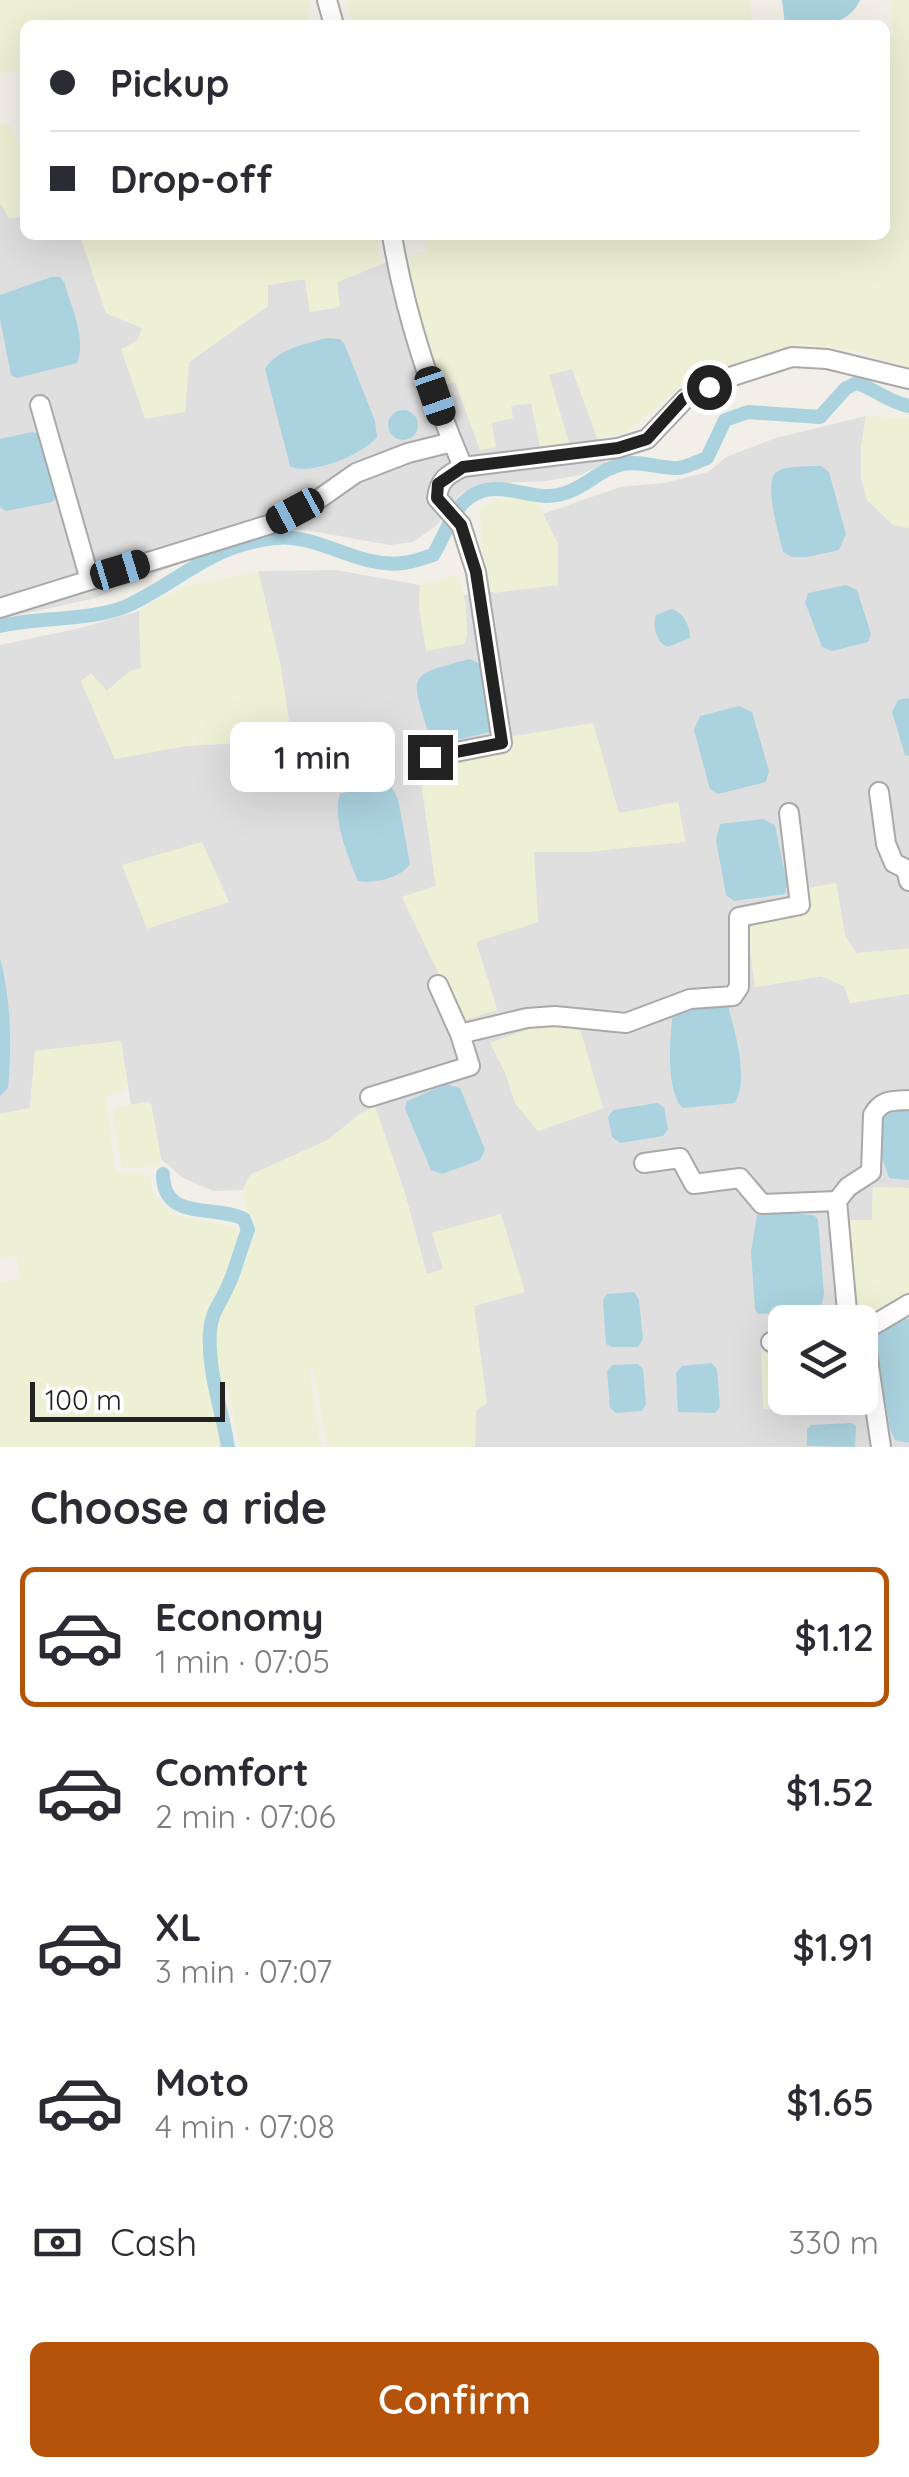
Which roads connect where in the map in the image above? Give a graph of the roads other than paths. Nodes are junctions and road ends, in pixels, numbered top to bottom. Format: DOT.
graph roads {
  1 [pos="393,240"];
  2 [pos="909,379"];
  3 [pos="40,405"];
  4 [pos="452,442"];
  5 [pos="463,467"];
  6 [pos="90,580"];
  7 [pos="0,608"];
  8 [pos="430,757"];
  9 [pos="879,792"];
  10 [pos="790,813"];
  11 [pos="908,873"];
  12 [pos="438,985"];
  13 [pos="460,1034"];
  14 [pos="370,1097"];
  15 [pos="909,1100"];
  16 [pos="644,1162"];
  17 [pos="837,1201"];
  18 [pos="909,1304"];
  19 [pos="853,1305"];
  20 [pos="878,1319"];
  21 [pos="874,1415"];
  22 [pos="881,1447"];
  1 -- 4 [label="street"];
  2 -- 5 [label="street"];
  3 -- 6 [label="street"];
  4 -- 5 [label="street"];
  4 -- 6 [label="street"];
  5 -- 8 [label="street"];
  6 -- 7 [label="street"];
  9 -- 11 [label="street"];
  10 -- 13 [label="street"];
  12 -- 13 [label="street"];
  13 -- 14 [label="street"];
  15 -- 17 [label="street"];
  16 -- 17 [label="street"];
  17 -- 19 [label="street"];
  18 -- 20 [label="street"];
  21 -- 22 [label="street"];
}
